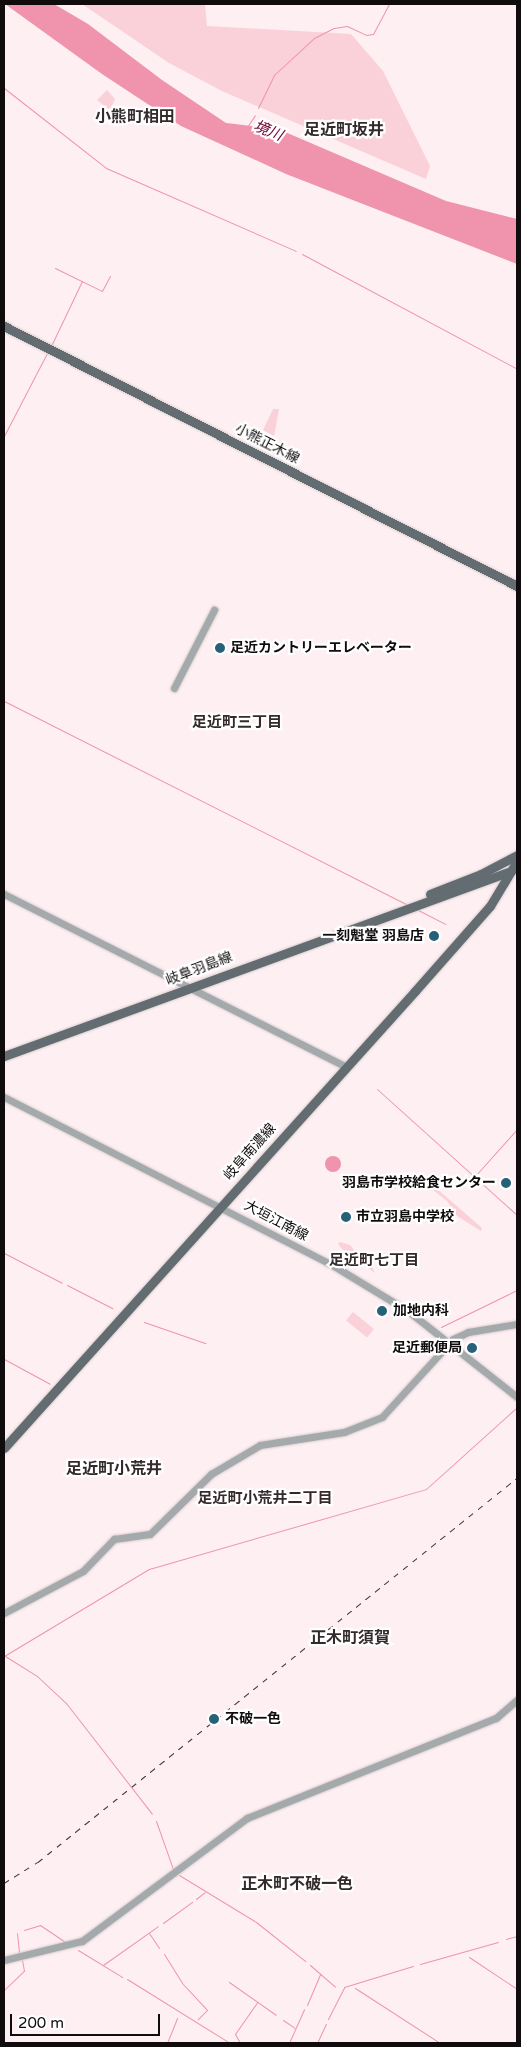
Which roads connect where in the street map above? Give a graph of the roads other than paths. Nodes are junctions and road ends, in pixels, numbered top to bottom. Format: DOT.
graph roads {
  1 [pos="4,326"];
  2 [pos="517,586"];
  3 [pos="214,610"];
  4 [pos="174,688"];
  5 [pos="517,855"];
  6 [pos="517,861"];
  7 [pos="514,869"];
  8 [pos="4,894"];
  9 [pos="404,908"];
  10 [pos="189,988"];
  11 [pos="4,1056"];
  12 [pos="346,1067"];
  13 [pos="4,1098"];
  14 [pos="220,1206"];
  15 [pos="517,1324"];
  16 [pos="449,1342"];
  17 [pos="517,1397"];
  18 [pos="4,1448"];
  19 [pos="4,1613"];
  20 [pos="517,1700"];
  21 [pos="4,1960"];
  1 -- 2 [label="main road, 小熊正木線"];
  3 -- 4 [label="street"];
  5 -- 9 [label="main road, 岐阜羽島線"];
  6 -- 7 [label="main road, 岐阜南濃線"];
  7 -- 9 [label="main road, 岐阜羽島線"];
  7 -- 12 [label="main road, 岐阜南濃線"];
  8 -- 10 [label="street"];
  9 -- 10 [label="main road, 岐阜羽島線"];
  10 -- 11 [label="main road, 岐阜羽島線"];
  10 -- 12 [label="street"];
  12 -- 14 [label="main road, 岐阜南濃線"];
  13 -- 14 [label="street, 大垣江南線"];
  14 -- 16 [label="street, 大垣江南線"];
  14 -- 18 [label="main road, 岐阜南濃線"];
  15 -- 16 [label="street"];
  16 -- 17 [label="street, 大垣江南線"];
  16 -- 19 [label="street"];
  20 -- 21 [label="street"];
}
